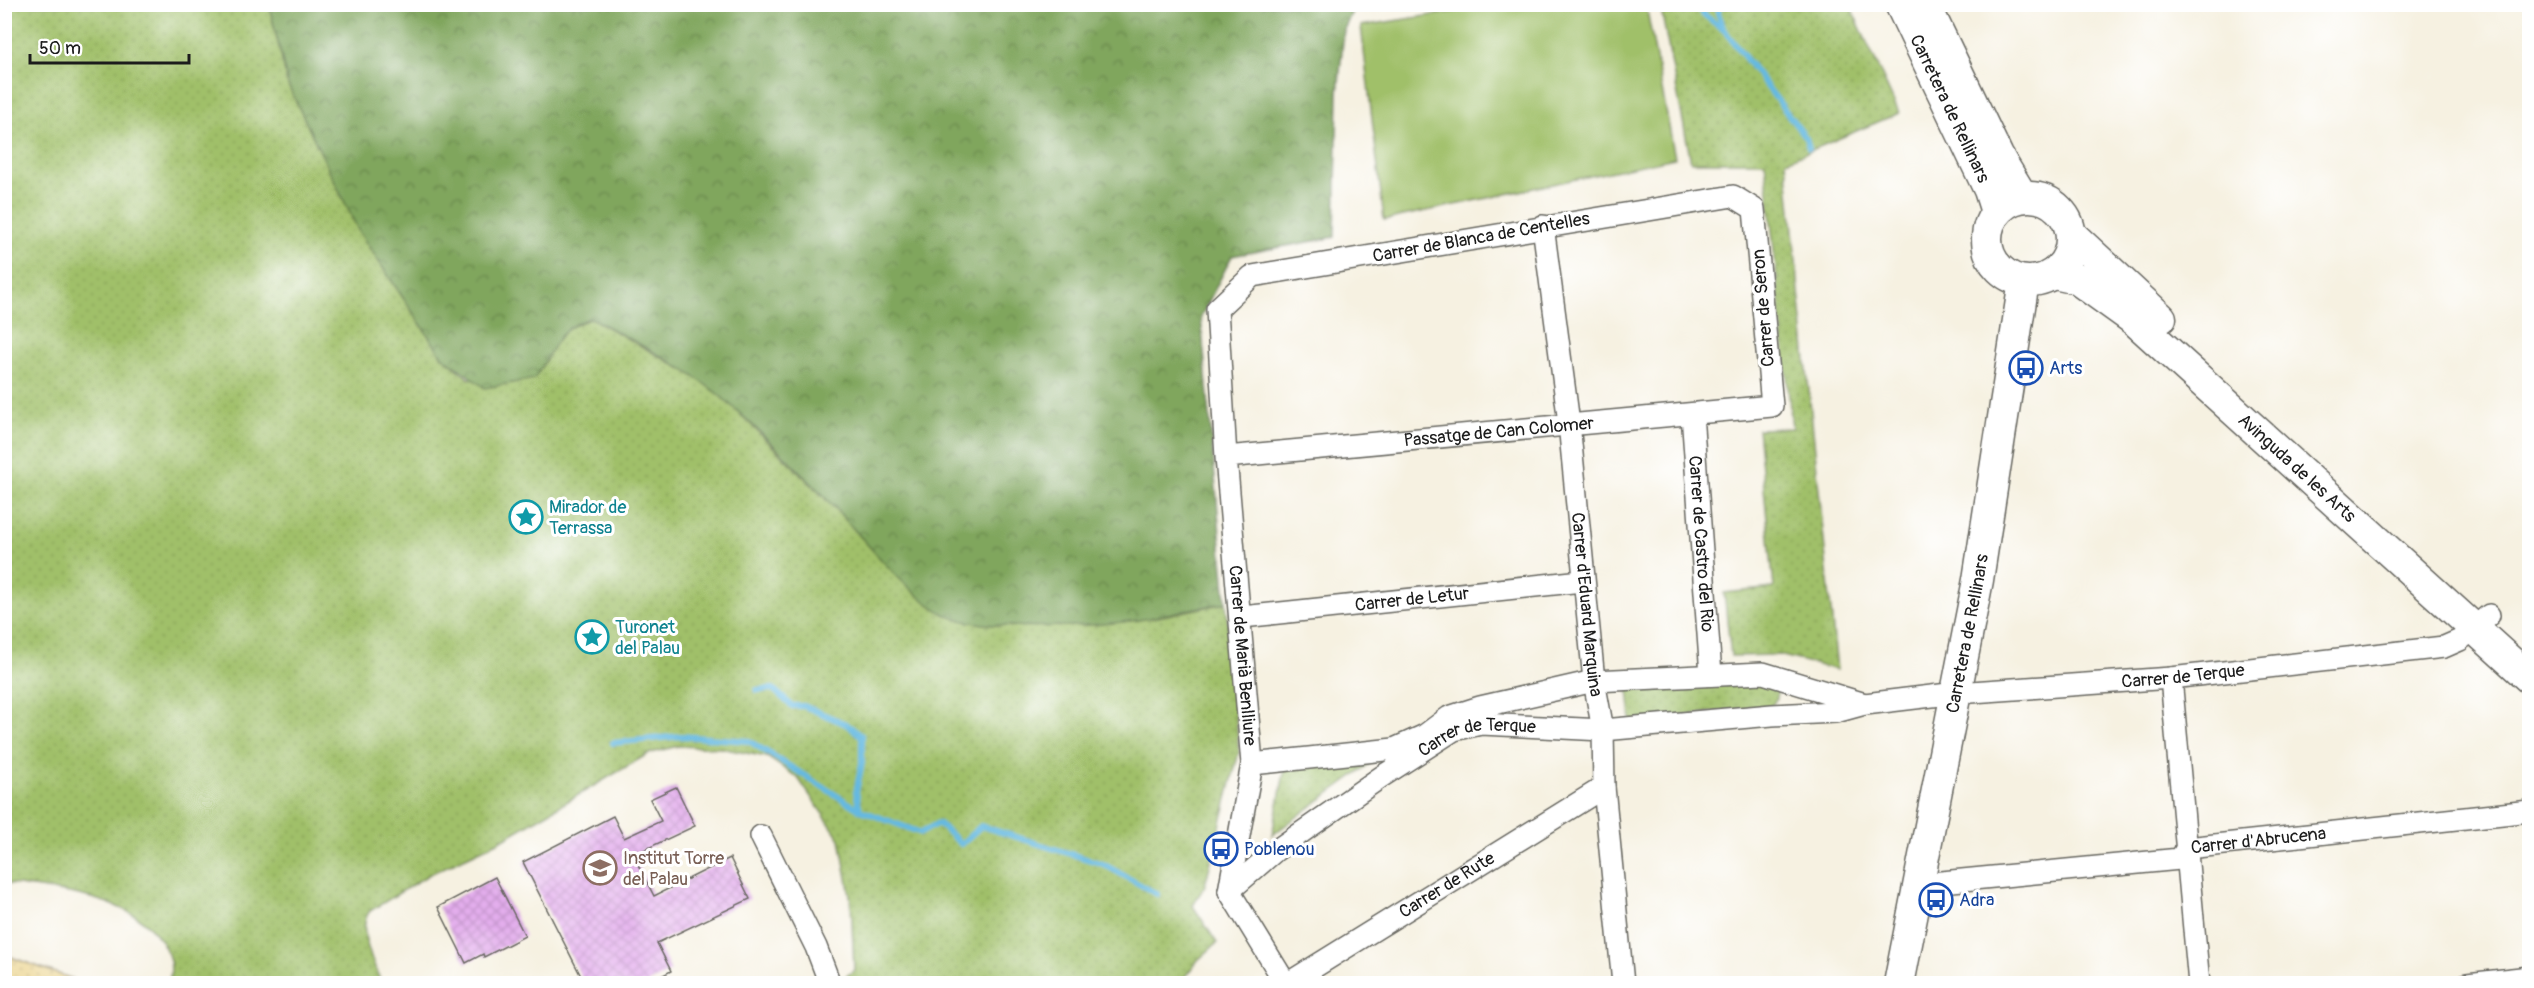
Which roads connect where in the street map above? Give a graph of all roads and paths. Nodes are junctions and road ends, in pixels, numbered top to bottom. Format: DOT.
graph roads {
  1 [pos="1900,4"];
  2 [pos="1925,4"];
  3 [pos="2023,196"];
  4 [pos="1754,209"];
  5 [pos="1996,212"];
  6 [pos="1543,226"];
  7 [pos="2072,235"];
  8 [pos="2054,274"];
  9 [pos="2024,281"];
  10 [pos="1217,309"];
  11 [pos="1772,406"];
  12 [pos="1692,414"];
  13 [pos="1569,423"];
  14 [pos="1226,457"];
  15 [pos="1582,580"];
  16 [pos="1242,617"];
  17 [pos="2482,622"];
  18 [pos="2529,652"];
  19 [pos="1711,675"];
  20 [pos="1780,677"];
  21 [pos="2170,678"];
  22 [pos="2529,680"];
  23 [pos="1594,681"];
  24 [pos="1957,693"];
  25 [pos="1865,704"];
  26 [pos="1773,715"];
  27 [pos="1603,730"];
  28 [pos="1252,764"];
  29 [pos="1604,787"];
  30 [pos="2529,811"];
  31 [pos="761,836"];
  32 [pos="2187,848"];
  33 [pos="1921,884"];
  34 [pos="1229,891"];
  35 [pos="2522,980"];
  36 [pos="830,984"];
  37 [pos="1287,984"];
  38 [pos="1623,984"];
  39 [pos="1899,984"];
  40 [pos="2199,984"];
  41 [pos="2467,984"];
  1 -- 5 [label="street, Carretera de Rellinars"];
  2 -- 3 [label="street, Carretera de Rellinars"];
  3 -- 5 [label="street"];
  3 -- 7 [label="street"];
  4 -- 6 [label="street, Carrer de Blanca de Centelles"];
  4 -- 11 [label="street, Carrer de Seron"];
  5 -- 9 [label="street"];
  6 -- 10 [label="street, Carrer de Blanca de Centelles"];
  6 -- 13 [label="street, Carrer d'Eduard Marquina"];
  7 -- 8 [label="street"];
  7 -- 17 [label="street, Avinguda de les Arts"];
  8 -- 9 [label="street"];
  8 -- 17 [label="street, Avinguda de les Arts"];
  9 -- 24 [label="street, Carretera de Rellinars"];
  10 -- 14 [label="street, Carrer de Marià Benlliure"];
  11 -- 12 [label="street, Passatge de Can Colomer"];
  12 -- 13 [label="street, Passatge de Can Colomer"];
  12 -- 19 [label="street, Carrer de Castro del Rio"];
  13 -- 14 [label="street, Passatge de Can Colomer"];
  13 -- 15 [label="street, Carrer d'Eduard Marquina"];
  14 -- 16 [label="street, Carrer de Marià Benlliure"];
  15 -- 16 [label="street, Carrer de Letur"];
  15 -- 23 [label="street, Carrer d'Eduard Marquina"];
  16 -- 28 [label="street, Carrer de Marià Benlliure"];
  17 -- 18 [label="street, Avinguda de les Arts"];
  17 -- 21 [label="street, Carrer de Terque"];
  17 -- 22 [label="street, Avinguda de les Arts"];
  19 -- 20 [label="street, Carrer de Terque"];
  19 -- 23 [label="street, Carrer de Terque"];
  20 -- 25 [label="street, Carrer de Terque"];
  20 -- 26 [label="street"];
  21 -- 24 [label="street, Carrer de Terque"];
  21 -- 32 [label="street"];
  23 -- 27 [label="street, Carrer d'Eduard Marquina"];
  23 -- 28 [label="street, Carrer de Terque"];
  24 -- 25 [label="street, Carrer de Terque"];
  24 -- 33 [label="street, Carretera de Rellinars"];
  25 -- 26 [label="street, Carrer de Terque"];
  26 -- 27 [label="street, Carrer de Terque"];
  27 -- 29 [label="street, Carrer d'Eduard Marquina"];
  27 -- 34 [label="street, Carrer de Terque"];
  28 -- 34 [label="street, Carrer de Marià Benlliure"];
  29 -- 37 [label="street, Carrer de Rute"];
  29 -- 38 [label="street, Carrer d'Eduard Marquina"];
  30 -- 32 [label="street, Carrer d'Abrucena"];
  31 -- 36 [label="street"];
  32 -- 33 [label="street, Carrer d'Abrucena"];
  32 -- 40 [label="street"];
  33 -- 39 [label="street, Carretera de Rellinars"];
  34 -- 37 [label="street"];
  35 -- 41 [label="street"];
}
